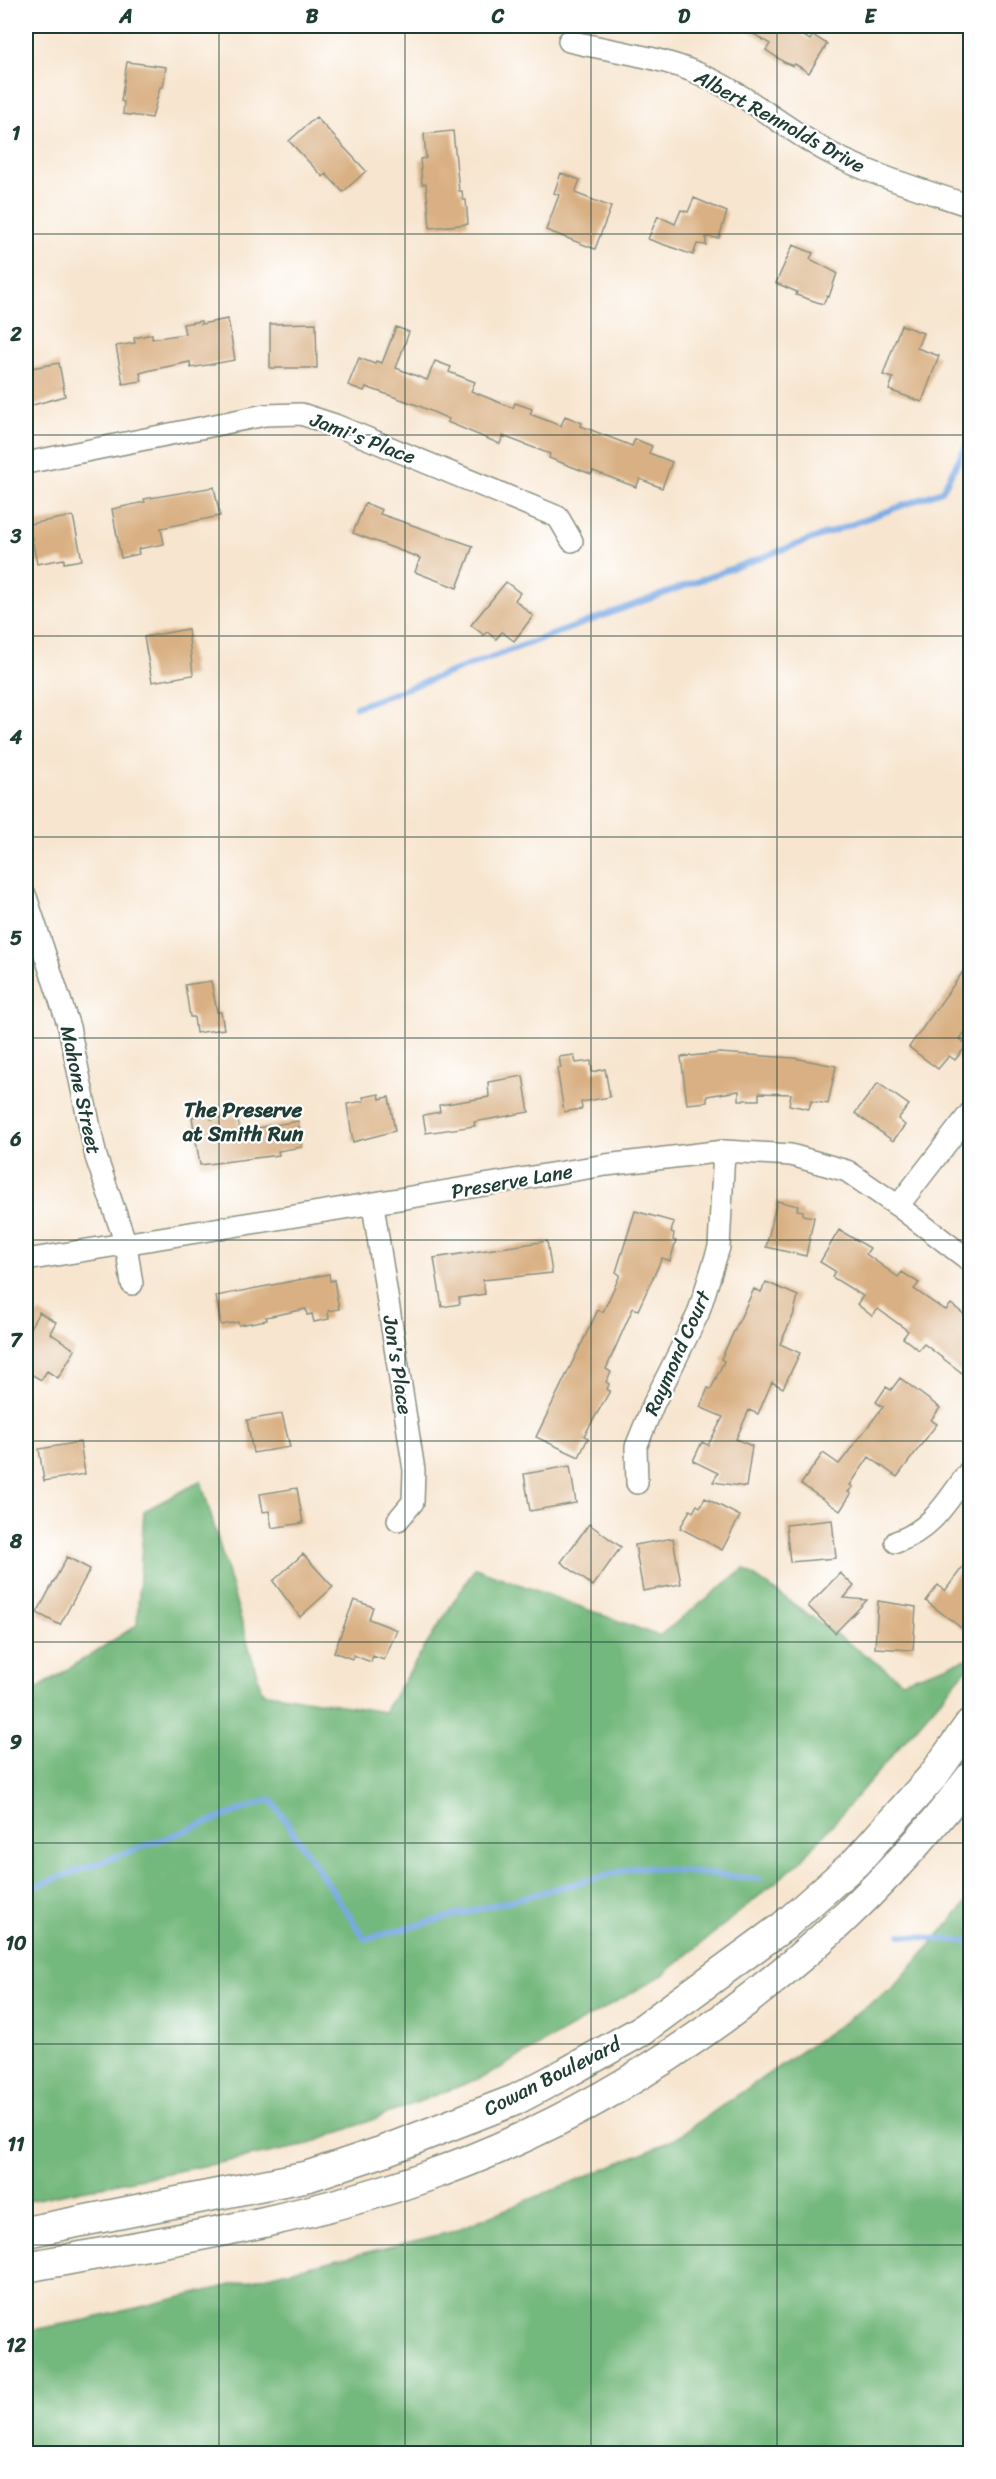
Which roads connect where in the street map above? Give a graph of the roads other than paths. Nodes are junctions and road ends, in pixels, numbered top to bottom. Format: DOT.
graph roads {
  1 [pos="569,41"];
  2 [pos="970,206"];
  3 [pos="26,463"];
  4 [pos="572,541"];
  5 [pos="26,897"];
  6 [pos="970,1113"];
  7 [pos="724,1152"];
  8 [pos="373,1205"];
  9 [pos="898,1206"];
  10 [pos="126,1244"];
  11 [pos="26,1260"];
  12 [pos="970,1261"];
  13 [pos="132,1284"];
  14 [pos="970,1470"];
  15 [pos="637,1482"];
  16 [pos="398,1520"];
  17 [pos="896,1542"];
  18 [pos="970,1724"];
  19 [pos="970,1778"];
  20 [pos="252,2188"];
  21 [pos="259,2224"];
  22 [pos="26,2232"];
  23 [pos="26,2267"];
  1 -- 2 [label="street, Albert Rennolds Drive"];
  3 -- 4 [label="street, Jami's Place"];
  5 -- 10 [label="street, Mahone Street"];
  6 -- 9 [label="street"];
  7 -- 8 [label="street, Preserve Lane"];
  7 -- 9 [label="street, Preserve Lane"];
  7 -- 15 [label="street, Raymond Court"];
  8 -- 10 [label="street, Preserve Lane"];
  8 -- 16 [label="street, Jon's Place"];
  9 -- 12 [label="street, Preserve Lane"];
  10 -- 11 [label="street, Preserve Lane"];
  10 -- 13 [label="street, Mahone Street"];
  14 -- 17 [label="street"];
  18 -- 20 [label="main road, Cowan Boulevard"];
  19 -- 21 [label="main road, Cowan Boulevard"];
  20 -- 21 [label="main road"];
  20 -- 22 [label="main road, Cowan Boulevard"];
  21 -- 23 [label="main road, Cowan Boulevard"];
}
